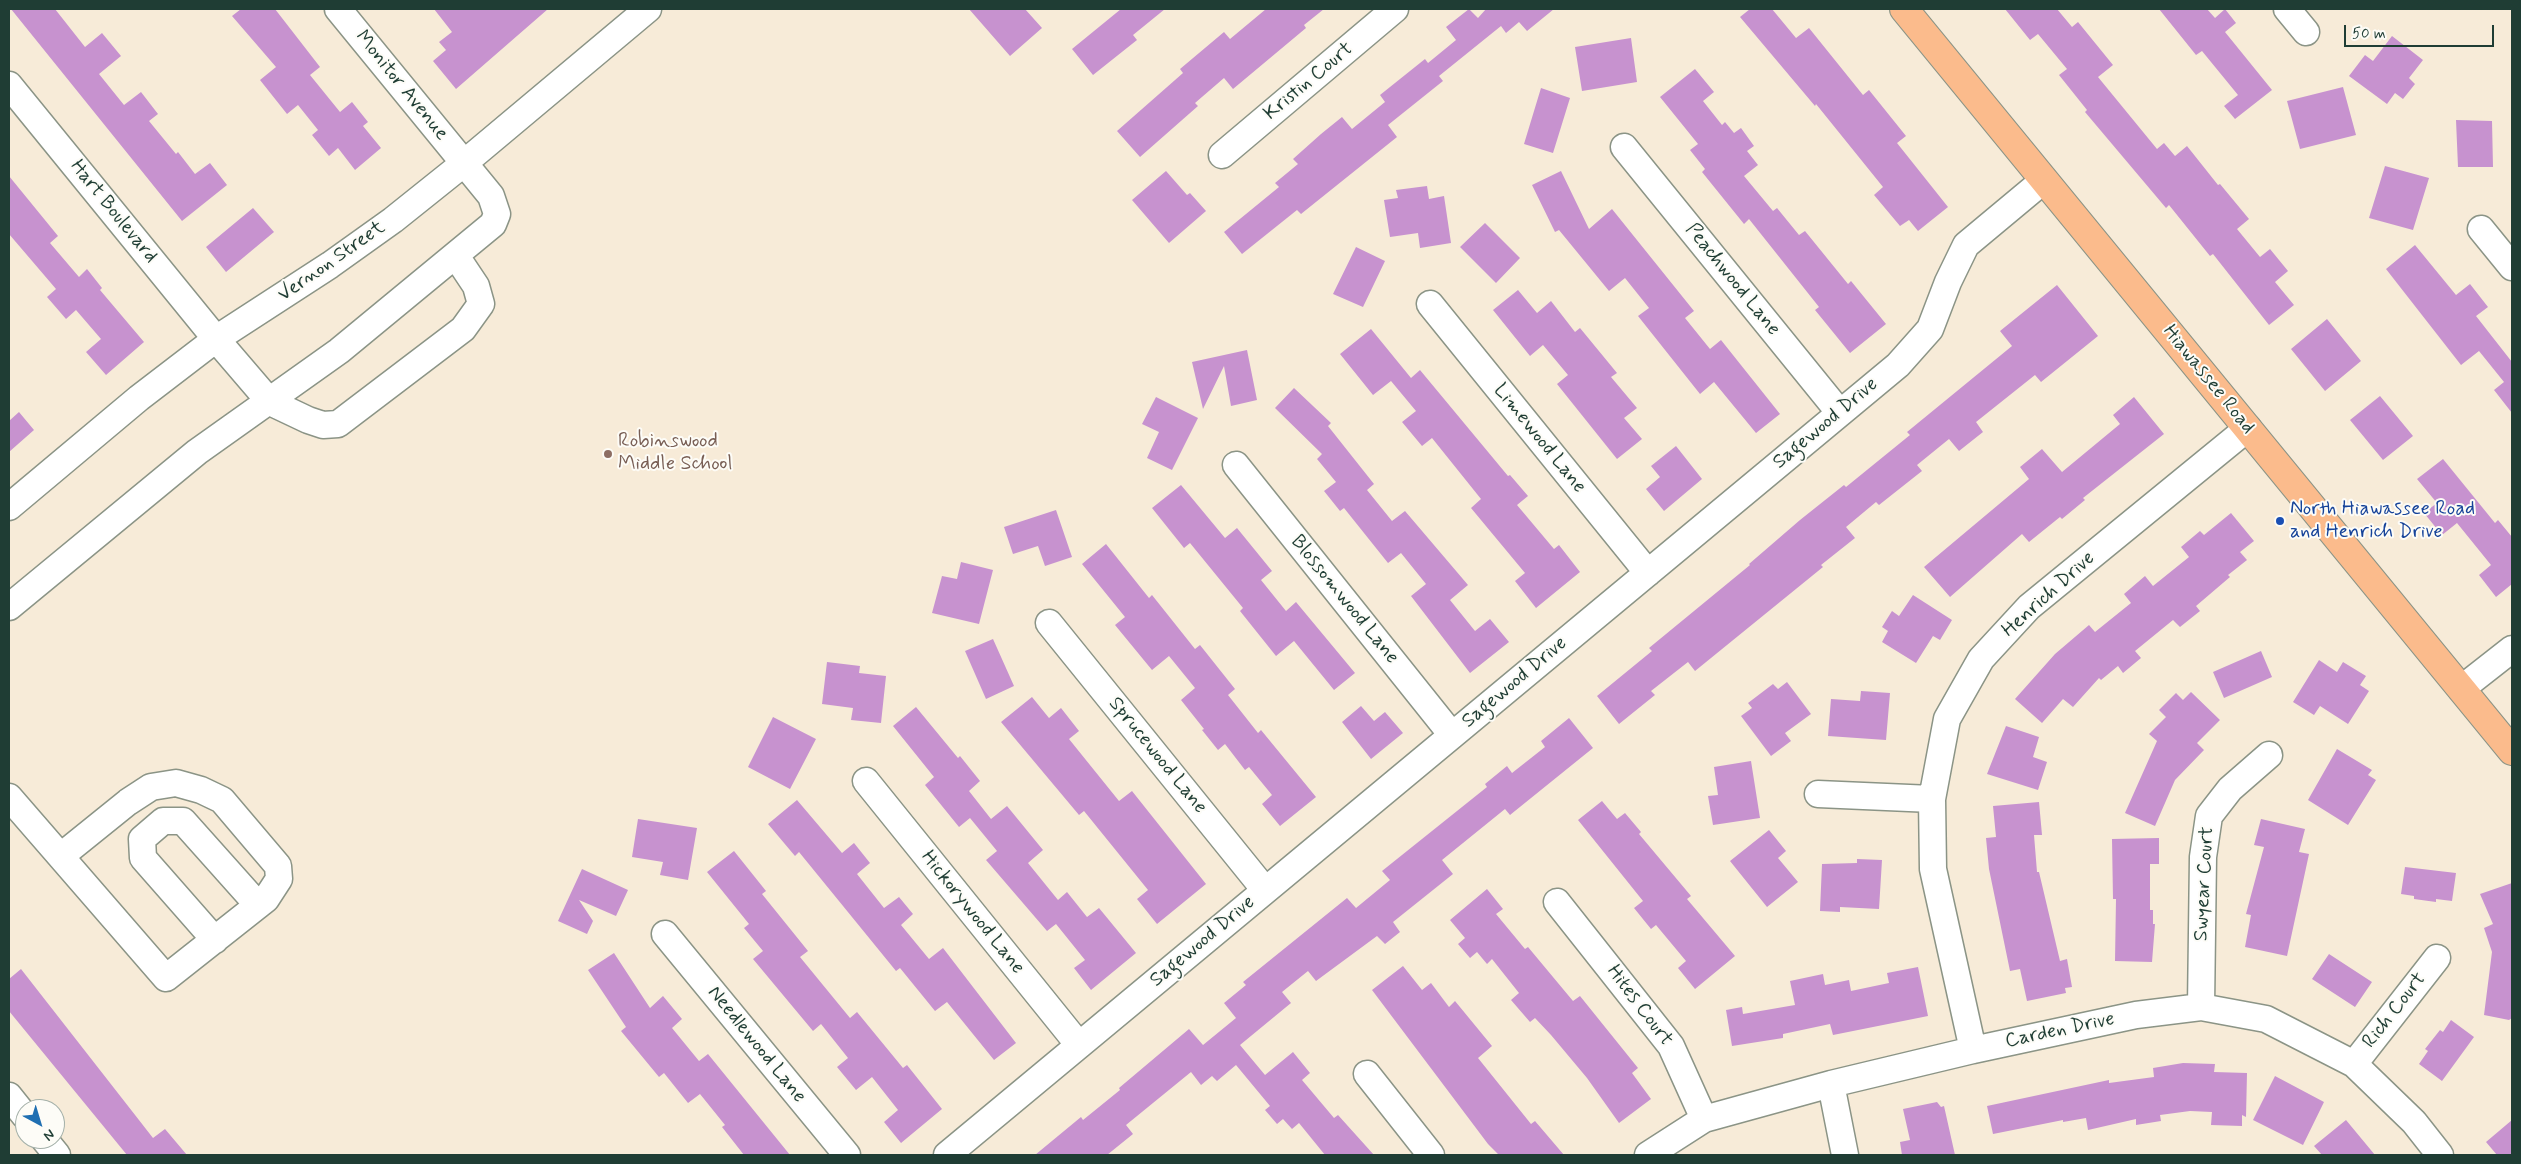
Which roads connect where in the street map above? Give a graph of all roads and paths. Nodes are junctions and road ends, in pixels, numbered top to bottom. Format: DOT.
graph roads {
  1 [pos="338,9"];
  2 [pos="648,9"];
  3 [pos="1395,9"];
  4 [pos="1904,9"];
  5 [pos="2287,9"];
  6 [pos="2306,32"];
  7 [pos="9,85"];
  8 [pos="1624,147"];
  9 [pos="1222,155"];
  10 [pos="463,164"];
  11 [pos="2044,180"];
  12 [pos="2481,229"];
  13 [pos="456,256"];
  14 [pos="2512,267"];
  15 [pos="1430,304"];
  16 [pos="216,339"];
  17 [pos="270,402"];
  18 [pos="1840,413"];
  19 [pos="2248,428"];
  20 [pos="1236,465"];
  21 [pos="9,507"];
  22 [pos="1648,573"];
  23 [pos="9,607"];
  24 [pos="1049,623"];
  25 [pos="2512,648"];
  26 [pos="2461,689"];
  27 [pos="1452,735"];
  28 [pos="2512,751"];
  29 [pos="2269,755"];
  30 [pos="866,781"];
  31 [pos="1818,794"];
  32 [pos="9,797"];
  33 [pos="1932,799"];
  34 [pos="61,856"];
  35 [pos="1266,890"];
  36 [pos="262,902"];
  37 [pos="1557,902"];
  38 [pos="664,934"];
  39 [pos="215,940"];
  40 [pos="2437,958"];
  41 [pos="2201,1007"];
  42 [pos="1079,1045"];
  43 [pos="1972,1050"];
  44 [pos="2354,1064"];
  45 [pos="1367,1074"];
  46 [pos="1831,1084"];
  47 [pos="1704,1119"];
  48 [pos="846,1155"];
  49 [pos="947,1155"];
  50 [pos="1431,1155"];
  51 [pos="1648,1155"];
  52 [pos="1845,1155"];
  53 [pos="2440,1155"];
  1 -- 10 [label="street, Monitor Avenue"];
  2 -- 10 [label="street, Vernon Street"];
  3 -- 9 [label="street, Kristin Court"];
  4 -- 11 [label="main road, Hiawassee Road"];
  5 -- 6 [label="street"];
  7 -- 16 [label="street, Hart Boulevard"];
  8 -- 18 [label="street, Peachwood Lane"];
  10 -- 13 [label="street, Monitor Avenue"];
  10 -- 16 [label="street, Vernon Street"];
  11 -- 18 [label="street, Sagewood Drive"];
  11 -- 19 [label="main road, Hiawassee Road"];
  12 -- 14 [label="street"];
  13 -- 17 [label="street, Monitor Avenue"];
  13 -- 17 [label="street"];
  15 -- 22 [label="street, Limewood Lane"];
  16 -- 17 [label="street, Hart Boulevard"];
  16 -- 21 [label="street, Vernon Street"];
  17 -- 23 [label="street, Monitor Avenue"];
  18 -- 22 [label="street, Sagewood Drive"];
  19 -- 26 [label="main road, Hiawassee Road"];
  19 -- 33 [label="street, Henrich Drive"];
  20 -- 27 [label="street, Blossomwood Lane"];
  22 -- 27 [label="street, Sagewood Drive"];
  24 -- 35 [label="street, Sprucewood Lane"];
  25 -- 26 [label="street"];
  26 -- 28 [label="main road, Hiawassee Road"];
  27 -- 35 [label="street, Sagewood Drive"];
  29 -- 41 [label="street, Swyear Court"];
  30 -- 42 [label="street, Hickorywood Lane"];
  31 -- 33 [label="street"];
  32 -- 34 [label="street"];
  33 -- 43 [label="street, Henrich Drive"];
  34 -- 36 [label="street"];
  34 -- 39 [label="street"];
  35 -- 42 [label="street, Sagewood Drive"];
  36 -- 39 [label="street"];
  36 -- 39 [label="street"];
  37 -- 47 [label="street, Hites Court"];
  38 -- 48 [label="street, Needlewood Lane"];
  40 -- 44 [label="street, Rich Court"];
  41 -- 43 [label="street, Carden Drive"];
  41 -- 44 [label="street, Carden Drive"];
  42 -- 49 [label="street, Sagewood Drive"];
  43 -- 46 [label="street, Carden Drive"];
  44 -- 53 [label="street, Carden Drive"];
  45 -- 50 [label="street"];
  46 -- 47 [label="street, Carden Drive"];
  46 -- 52 [label="street"];
  47 -- 51 [label="street, Carden Drive"];
}
